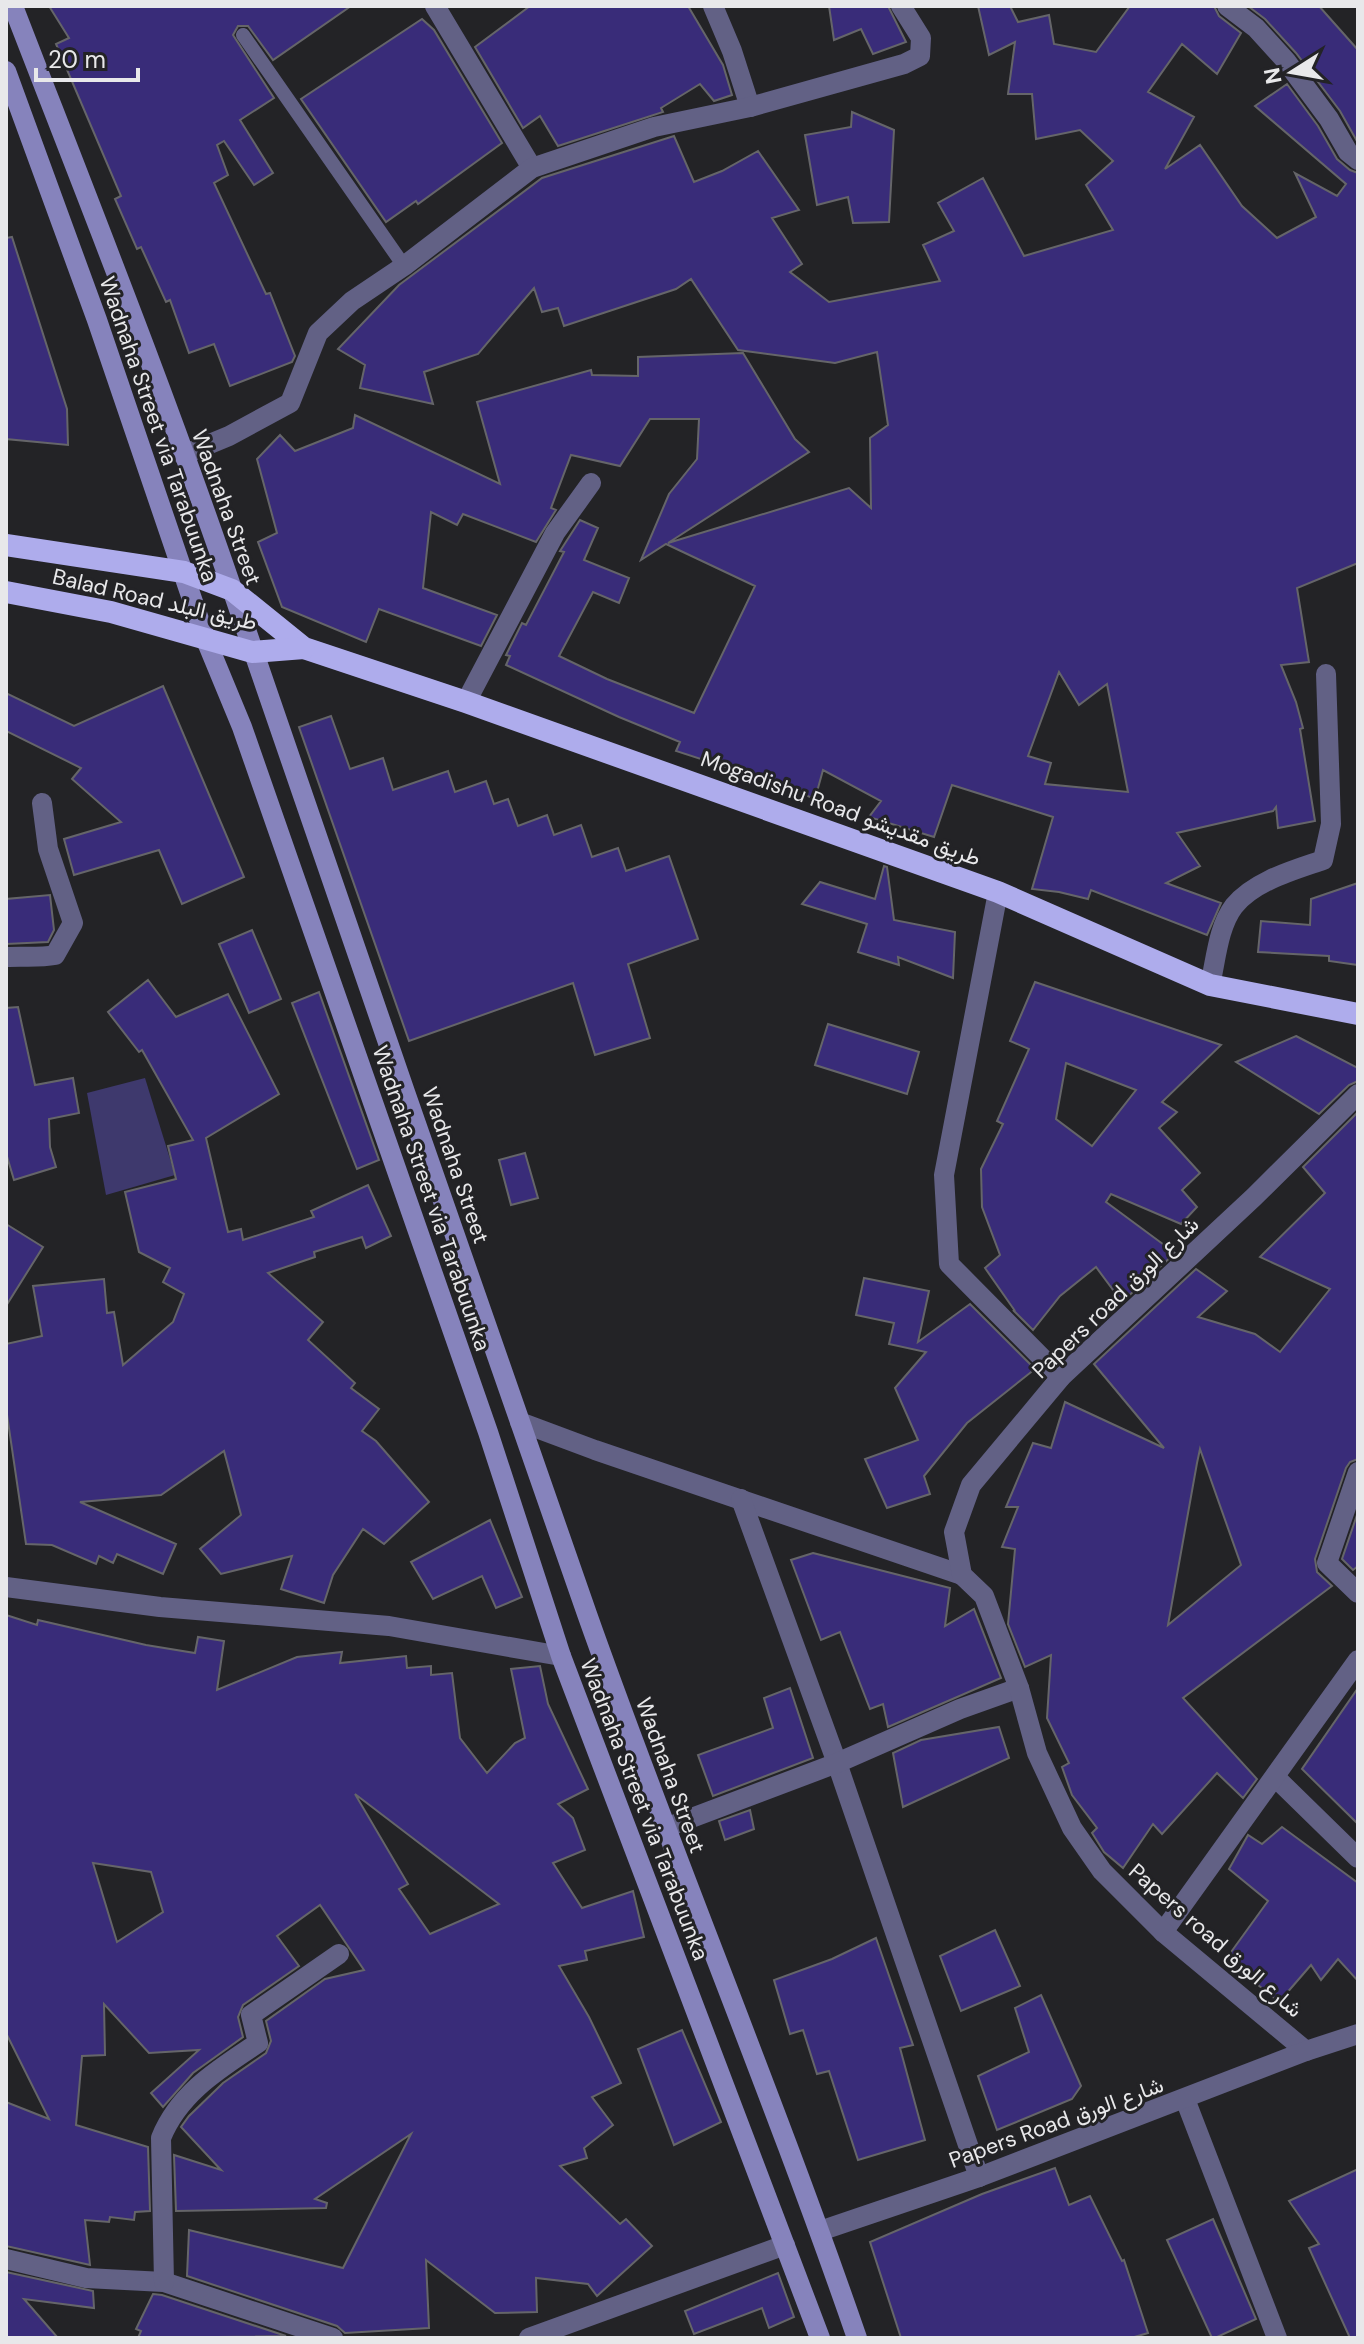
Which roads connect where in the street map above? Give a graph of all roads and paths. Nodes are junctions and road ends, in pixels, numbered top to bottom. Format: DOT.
graph roads {
  1 [pos="13,6"];
  2 [pos="435,6"];
  3 [pos="713,6"];
  4 [pos="901,6"];
  5 [pos="1227,6"];
  6 [pos="243,35"];
  7 [pos="6,71"];
  8 [pos="750,107"];
  9 [pos="1358,160"];
  10 [pos="532,168"];
  11 [pos="404,266"];
  12 [pos="129,306"];
  13 [pos="97,320"];
  14 [pos="183,455"];
  15 [pos="591,483"];
  16 [pos="6,545"];
  17 [pos="184,572"];
  18 [pos="232,590"];
  19 [pos="6,592"];
  20 [pos="206,640"];
  21 [pos="304,648"];
  22 [pos="252,652"];
  23 [pos="1326,674"];
  24 [pos="466,702"];
  25 [pos="42,803"];
  26 [pos="998,892"];
  27 [pos="6,957"];
  28 [pos="1210,985"];
  29 [pos="1358,1014"];
  30 [pos="1358,1094"];
  31 [pos="1061,1377"];
  32 [pos="520,1422"];
  33 [pos="1358,1472"];
  34 [pos="741,1499"];
  35 [pos="962,1575"];
  36 [pos="6,1587"];
  37 [pos="1358,1593"];
  38 [pos="561,1656"];
  39 [pos="1358,1660"];
  40 [pos="1019,1688"];
  41 [pos="837,1763"];
  42 [pos="1275,1777"];
  43 [pos="665,1828"];
  44 [pos="1358,1858"];
  45 [pos="1163,1932"];
  46 [pos="339,1954"];
  47 [pos="1358,2034"];
  48 [pos="1306,2051"];
  49 [pos="1185,2099"];
  50 [pos="979,2177"];
  51 [pos="820,2231"];
  52 [pos="785,2245"];
  53 [pos="6,2259"];
  54 [pos="833,2269"];
  55 [pos="164,2282"];
  56 [pos="798,2282"];
  57 [pos="333,2338"];
  58 [pos="529,2338"];
  59 [pos="820,2338"];
  60 [pos="857,2338"];
  61 [pos="1277,2338"];
  1 -- 12 [label="main road, Wadnaha Street"];
  2 -- 10 [label="street"];
  3 -- 8 [label="street"];
  4 -- 8 [label="street"];
  5 -- 9 [label="street"];
  6 -- 11 [label="lane"];
  7 -- 13 [label="main road, Wadnaha Street via Tarabuunka"];
  8 -- 10 [label="street"];
  10 -- 11 [label="street"];
  11 -- 14 [label="street"];
  12 -- 13 [label="main road"];
  12 -- 14 [label="main road, Wadnaha Street"];
  13 -- 17 [label="main road, Wadnaha Street via Tarabuunka"];
  14 -- 18 [label="main road, Wadnaha Street"];
  15 -- 24 [label="street"];
  16 -- 17 [label="highway, Balad Road طريق البلد"];
  17 -- 18 [label="highway, Balad Road طريق البلد"];
  17 -- 20 [label="main road, Wadnaha Street via Tarabuunka"];
  18 -- 21 [label="highway, Balad Road طريق البلد"];
  18 -- 22 [label="main road, Wadnaha Street"];
  19 -- 20 [label="highway, Balad Road طريق البلد"];
  20 -- 22 [label="highway, Balad Road طريق البلد"];
  20 -- 38 [label="main road, Wadnaha Street via Tarabuunka"];
  21 -- 22 [label="highway, Balad Road طريق البلد"];
  21 -- 24 [label="highway, Mogadishu Road طريق مقديشو"];
  22 -- 32 [label="main road, Wadnaha Street"];
  23 -- 28 [label="street"];
  24 -- 26 [label="highway, Mogadishu Road طريق مقديشو"];
  25 -- 27 [label="street"];
  26 -- 28 [label="highway, Mogadishu Road طريق مقديشو"];
  26 -- 31 [label="street"];
  28 -- 29 [label="highway, Mogadishu Road طريق مقديشو"];
  30 -- 31 [label="street, Papers road شارع الورق"];
  31 -- 35 [label="street, Papers road شارع الورق"];
  32 -- 34 [label="street"];
  32 -- 43 [label="main road, Wadnaha Street"];
  33 -- 37 [label="street"];
  34 -- 35 [label="street"];
  34 -- 41 [label="street"];
  35 -- 40 [label="street, Papers road شارع الورق"];
  36 -- 38 [label="street"];
  38 -- 52 [label="main road, Wadnaha Street via Tarabuunka"];
  39 -- 42 [label="street"];
  40 -- 41 [label="street"];
  40 -- 45 [label="street, Papers road شارع الورق"];
  41 -- 43 [label="street"];
  41 -- 50 [label="street"];
  42 -- 44 [label="street"];
  42 -- 45 [label="street"];
  43 -- 51 [label="main road, Wadnaha Street"];
  45 -- 48 [label="street, Papers road شارع الورق"];
  46 -- 55 [label="street"];
  47 -- 48 [label="street, Papers road شارع الورق"];
  48 -- 49 [label="street, Papers Road شارع الورق"];
  49 -- 50 [label="street, Papers Road شارع الورق"];
  49 -- 61 [label="street"];
  50 -- 51 [label="street, Papers Road شارع الورق"];
  51 -- 54 [label="main road, Wadnaha Street"];
  52 -- 56 [label="main road, Wadnaha Street via Tarabuunka"];
  52 -- 58 [label="street"];
  53 -- 55 [label="street"];
  54 -- 56 [label="main road"];
  54 -- 60 [label="main road, Wadnaha Street"];
  55 -- 57 [label="street"];
  56 -- 59 [label="main road, Wadnaha Street via Tarabuunka"];
}
